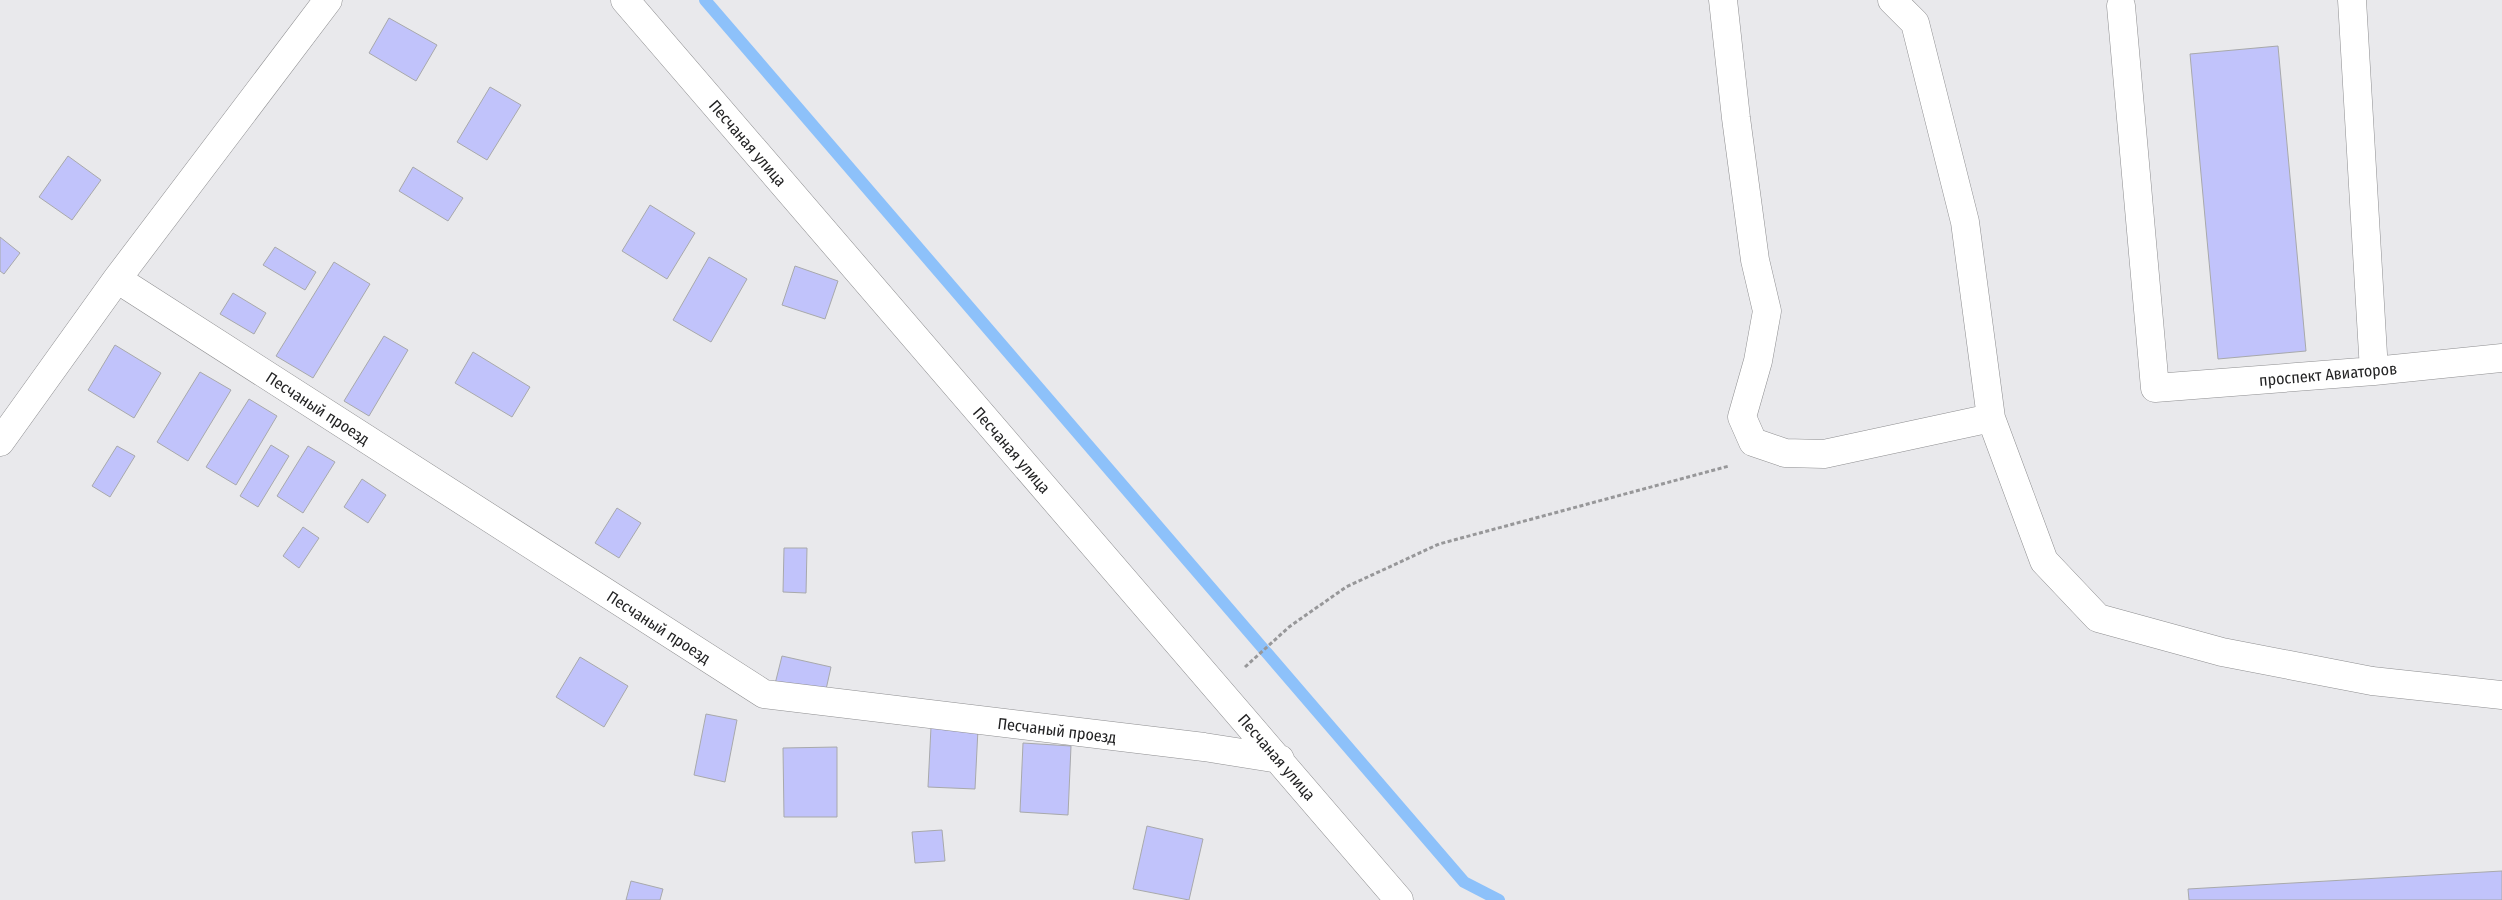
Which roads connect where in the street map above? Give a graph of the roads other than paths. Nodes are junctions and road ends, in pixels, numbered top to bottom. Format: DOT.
graph roads {
  1 [pos="328,0"];
  2 [pos="625,0"];
  3 [pos="1723,0"];
  4 [pos="1892,0"];
  5 [pos="2352,0"];
  6 [pos="2121,6"];
  7 [pos="116,279"];
  8 [pos="2502,358"];
  9 [pos="2374,371"];
  10 [pos="1990,418"];
  11 [pos="0,442"];
  12 [pos="2502,695"];
  13 [pos="1280,759"];
  14 [pos="1399,900"];
  1 -- 7 [label="street"];
  2 -- 13 [label="street, Песчаная улица"];
  3 -- 10 [label="street"];
  4 -- 10 [label="street"];
  5 -- 9 [label="street"];
  6 -- 9 [label="street, проспект Авиаторов"];
  7 -- 11 [label="street"];
  7 -- 13 [label="street, Песчаный проезд"];
  8 -- 9 [label="street, проспект Авиаторов"];
  10 -- 12 [label="street"];
  13 -- 14 [label="street, Песчаная улица"];
}
